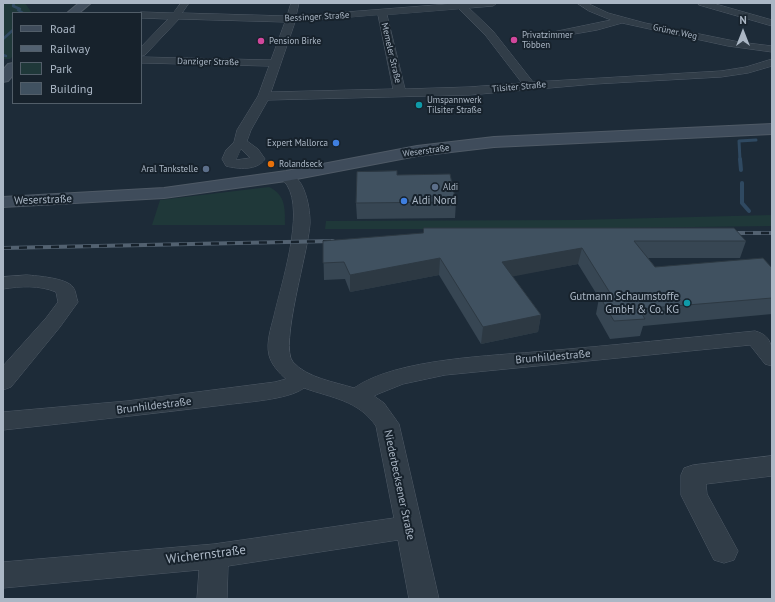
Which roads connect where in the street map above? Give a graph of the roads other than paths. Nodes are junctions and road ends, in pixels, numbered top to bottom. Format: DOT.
graph roads {
  1 [pos="86,3"];
  2 [pos="185,3"];
  3 [pos="295,3"];
  4 [pos="493,3"];
  5 [pos="581,3"];
  6 [pos="702,3"];
  7 [pos="457,5"];
  8 [pos="73,12"];
  9 [pos="382,13"];
  10 [pos="142,15"];
  11 [pos="176,16"];
  12 [pos="291,20"];
  13 [pos="624,20"];
  14 [pos="772,22"];
  15 [pos="579,31"];
  16 [pos="557,34"];
  17 [pos="587,38"];
  18 [pos="772,49"];
  19 [pos="142,52"];
  20 [pos="142,60"];
  21 [pos="772,62"];
  22 [pos="274,63"];
  23 [pos="12,68"];
  24 [pos="3,78"];
  25 [pos="530,86"];
  26 [pos="400,93"];
  27 [pos="264,96"];
  28 [pos="772,130"];
  29 [pos="240,143"];
  30 [pos="286,176"];
  31 [pos="83,198"];
  32 [pos="3,199"];
  33 [pos="3,202"];
  34 [pos="3,283"];
  35 [pos="772,359"];
  36 [pos="302,379"];
  37 [pos="3,382"];
  38 [pos="356,398"];
  39 [pos="3,421"];
  40 [pos="772,466"];
  41 [pos="408,527"];
  42 [pos="724,551"];
  43 [pos="214,556"];
  44 [pos="3,575"];
  45 [pos="212,599"];
  46 [pos="424,599"];
  1 -- 8 [label="street"];
  2 -- 11 [label="street"];
  3 -- 12 [label="street"];
  4 -- 7 [label="street, Bessinger Straße"];
  5 -- 13 [label="street, Grüner Weg"];
  6 -- 14 [label="street"];
  7 -- 9 [label="street, Bessinger Straße"];
  7 -- 25 [label="street"];
  9 -- 12 [label="street, Bessinger Straße"];
  9 -- 26 [label="street, Memeler Straße"];
  10 -- 11 [label="street, Bessinger Straße"];
  11 -- 12 [label="street, Bessinger Straße"];
  11 -- 19 [label="street"];
  12 -- 22 [label="street"];
  13 -- 15 [label="street"];
  13 -- 18 [label="street, Grüner Weg"];
  15 -- 16 [label="street"];
  15 -- 17 [label="street"];
  20 -- 22 [label="street, Danziger Straße"];
  21 -- 25 [label="street, Tilsiter Straße"];
  22 -- 27 [label="street"];
  23 -- 24 [label="street"];
  25 -- 26 [label="street, Tilsiter Straße"];
  26 -- 27 [label="street, Tilsiter Straße"];
  27 -- 29 [label="street"];
  28 -- 30 [label="street, Weserstraße"];
  30 -- 31 [label="street, Weserstraße"];
  30 -- 36 [label="street, Niederbecksener Straße"];
  31 -- 32 [label="street, Weserstraße"];
  31 -- 33 [label="street, Weserstraße"];
  34 -- 37 [label="street"];
  35 -- 38 [label="street, Brunhildestraße"];
  36 -- 38 [label="street, Niederbecksener Straße"];
  36 -- 39 [label="street, Brunhildestraße"];
  38 -- 41 [label="street, Niederbecksener Straße"];
  40 -- 42 [label="street"];
  41 -- 43 [label="street, Wichernstraße"];
  41 -- 46 [label="street, Niederbecksener Straße"];
  43 -- 44 [label="street, Wichernstraße"];
  43 -- 45 [label="street"];
}
